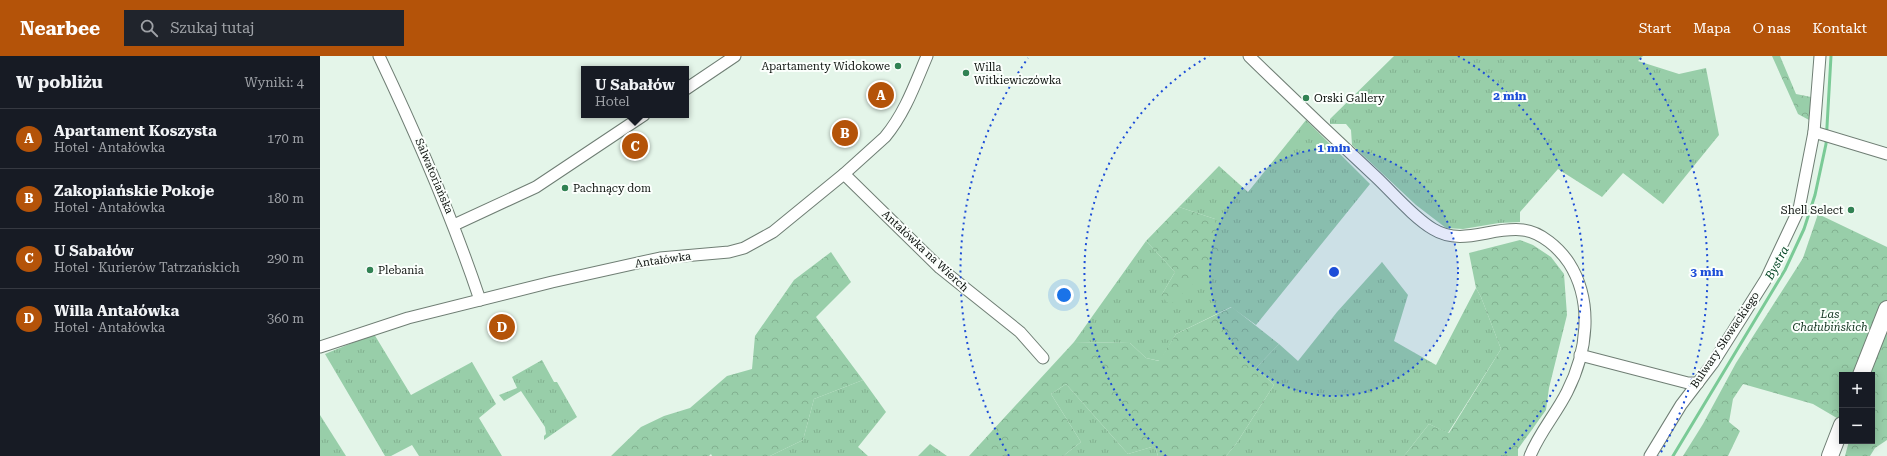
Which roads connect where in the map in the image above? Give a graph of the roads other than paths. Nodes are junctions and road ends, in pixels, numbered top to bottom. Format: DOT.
graph roads {
  1 [pos="379,56"];
  2 [pos="735,56"];
  3 [pos="927,56"];
  4 [pos="1249,56"];
  5 [pos="1820,56"];
  6 [pos="689,87"];
  7 [pos="640,118"];
  8 [pos="1816,133"];
  9 [pos="1887,154"];
  10 [pos="844,174"];
  11 [pos="454,225"];
  12 [pos="480,300"];
  13 [pos="1887,309"];
  14 [pos="320,347"];
  15 [pos="1580,355"];
  16 [pos="1043,358"];
  17 [pos="1863,372"];
  18 [pos="1698,383"];
  19 [pos="1839,433"];
  20 [pos="1530,456"];
  21 [pos="1650,456"];
  22 [pos="1830,456"];
  1 -- 11 [label="street, Salwatoriańska"];
  2 -- 6 [label="street"];
  3 -- 10 [label="street, Antałówka"];
  4 -- 15 [label="street"];
  5 -- 8 [label="street, Bulwary Słowackiego"];
  7 -- 11 [label="street"];
  8 -- 9 [label="street"];
  8 -- 18 [label="street, Bulwary Słowackiego"];
  10 -- 12 [label="street, Antałówka"];
  10 -- 16 [label="street, Antałówka na Wierch"];
  11 -- 12 [label="street, Salwatoriańska"];
  12 -- 14 [label="street, Antałówka"];
  13 -- 17 [label="street"];
  15 -- 18 [label="street"];
  15 -- 20 [label="street"];
  18 -- 21 [label="street, Bulwary Słowackiego"];
  19 -- 22 [label="street"];
}
